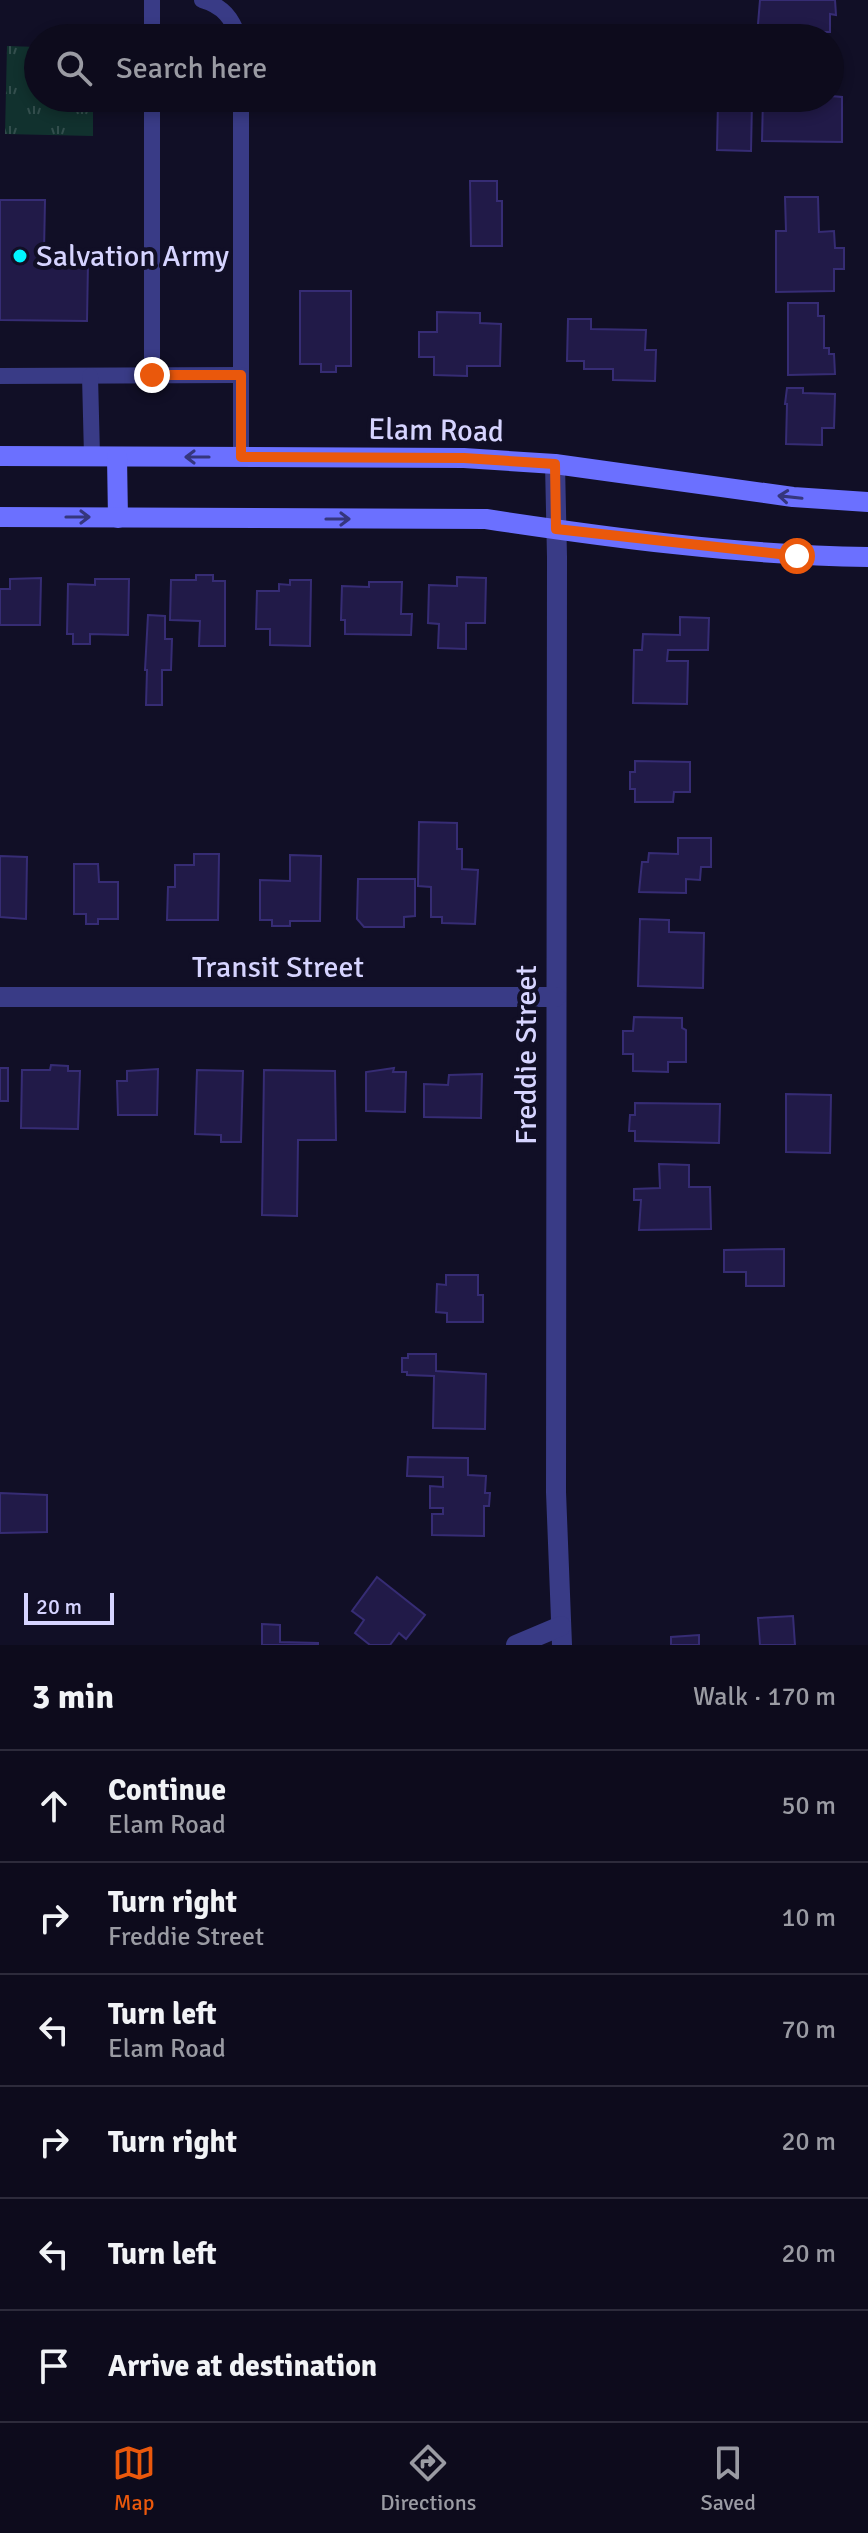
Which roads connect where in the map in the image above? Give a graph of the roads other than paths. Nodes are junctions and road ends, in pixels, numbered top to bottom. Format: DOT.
graph roads {
  1 [pos="152,0"];
  2 [pos="202,0"];
  3 [pos="152,24"];
  4 [pos="234,24"];
  5 [pos="152,112"];
  6 [pos="241,112"];
  7 [pos="152,375"];
  8 [pos="241,375"];
  9 [pos="0,376"];
  10 [pos="90,376"];
  11 [pos="0,456"];
  12 [pos="92,456"];
  13 [pos="117,457"];
  14 [pos="241,457"];
  15 [pos="555,464"];
  16 [pos="868,502"];
  17 [pos="0,517"];
  18 [pos="118,518"];
  19 [pos="556,529"];
  20 [pos="868,557"];
  21 [pos="0,997"];
  22 [pos="556,997"];
  23 [pos="562,1636"];
  24 [pos="516,1645"];
  1 -- 3 [label="lane"];
  2 -- 4 [label="lane"];
  5 -- 7 [label="lane"];
  6 -- 8 [label="lane"];
  7 -- 8 [label="lane"];
  7 -- 10 [label="lane"];
  8 -- 14 [label="lane"];
  9 -- 10 [label="lane"];
  10 -- 12 [label="lane"];
  11 -- 12 [label="main road, Elam Road"];
  12 -- 13 [label="main road, Elam Road"];
  14 -- 13 [label="main road, Elam Road, one-way"];
  13 -- 18 [label="main road"];
  14 -- 15 [label="main road, Elam Road"];
  16 -- 15 [label="main road, Elam Road, one-way"];
  15 -- 19 [label="street, Freddie Street"];
  17 -- 18 [label="main road, one-way"];
  18 -- 19 [label="main road, one-way"];
  19 -- 20 [label="main road"];
  19 -- 22 [label="street, Freddie Street"];
  21 -- 22 [label="street, Transit Street"];
  22 -- 23 [label="street, Freddie Street"];
  23 -- 24 [label="street"];
}
